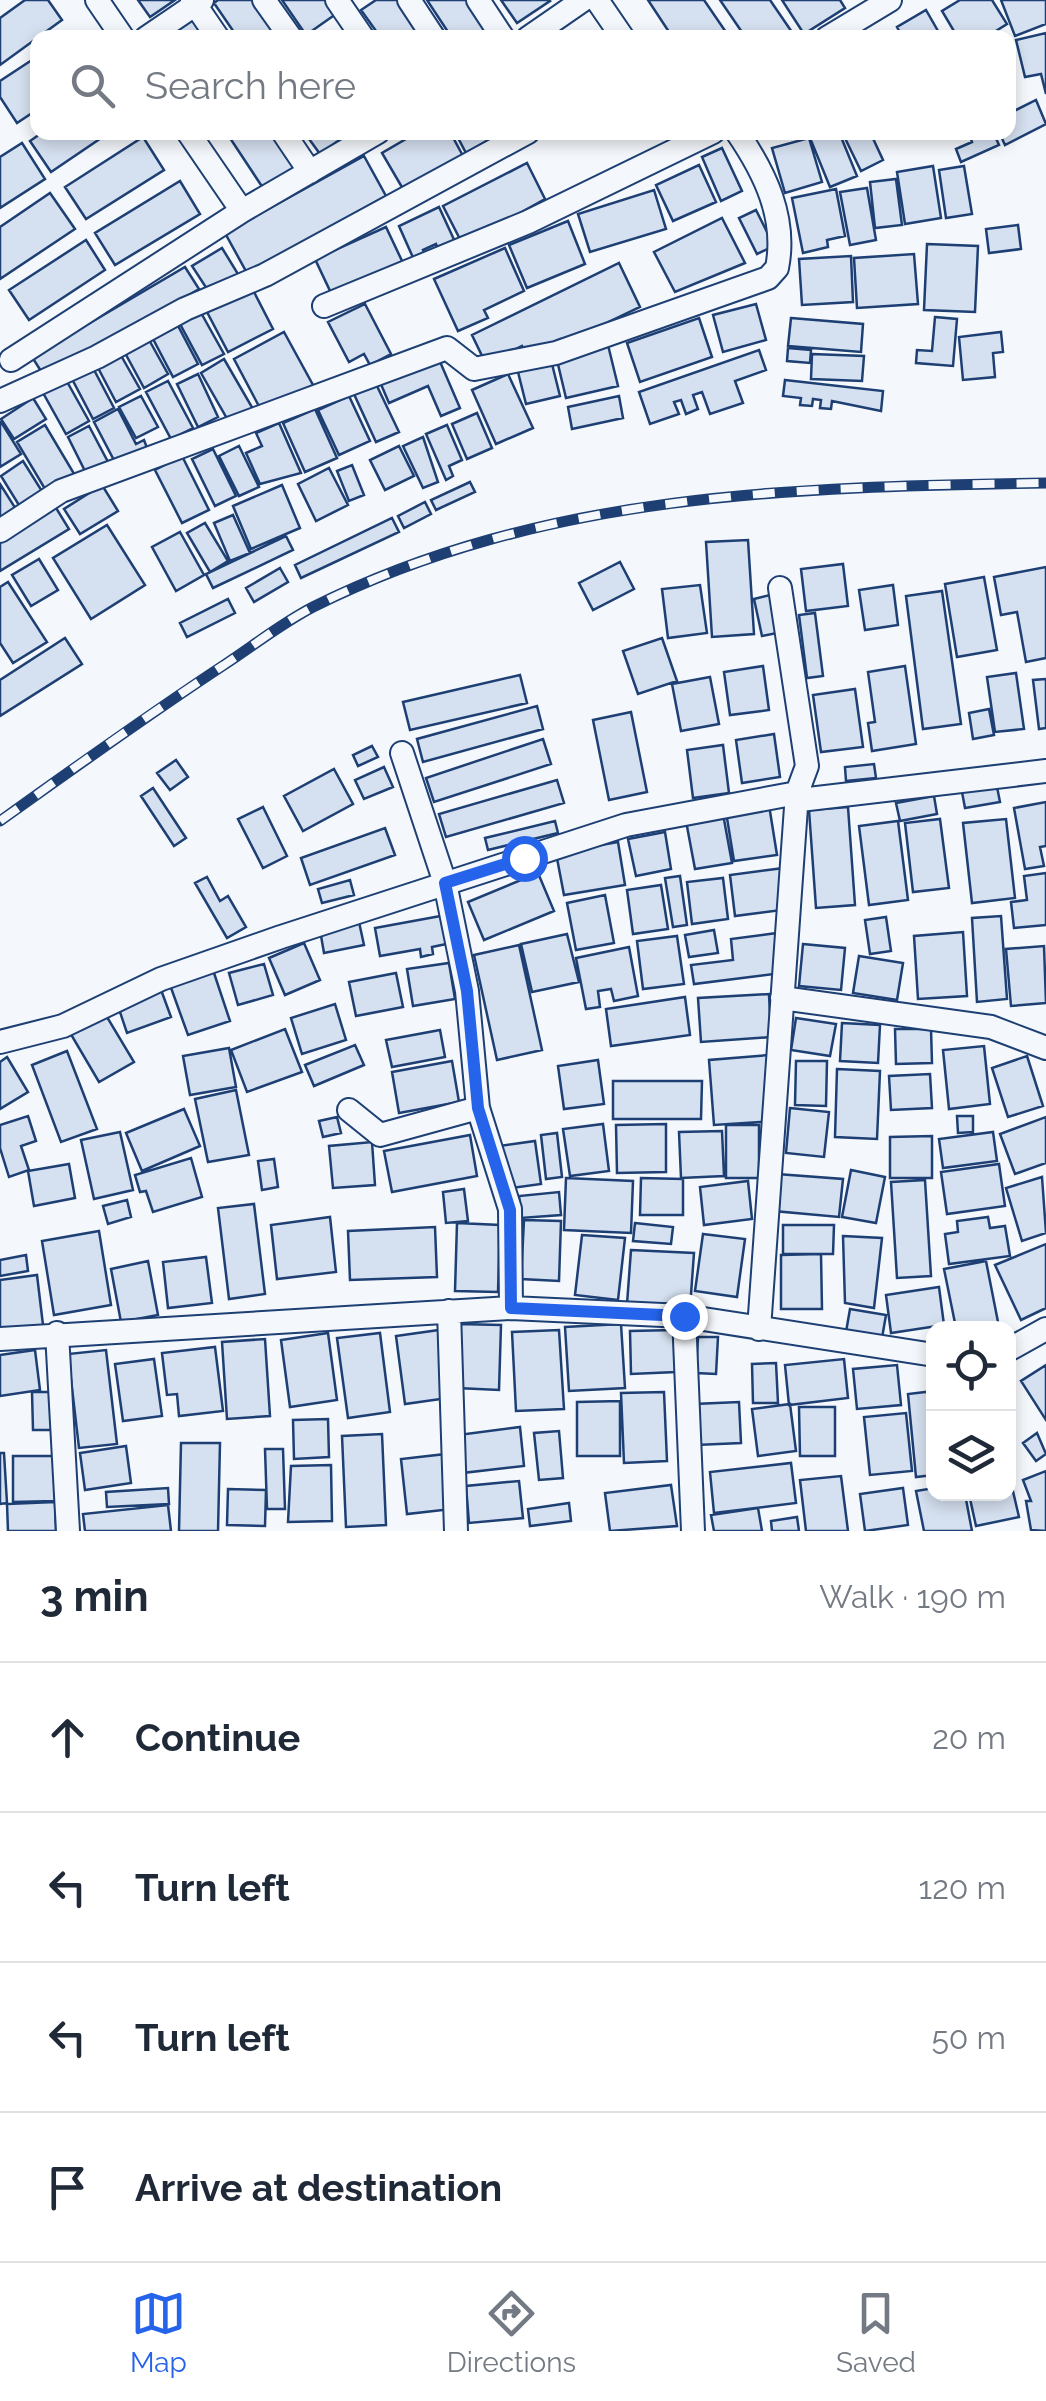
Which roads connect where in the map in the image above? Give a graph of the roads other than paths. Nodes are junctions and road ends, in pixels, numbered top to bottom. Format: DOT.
graph roads {
  1 [pos="97,0"];
  2 [pos="264,0"];
  3 [pos="337,0"];
  4 [pos="409,0"];
  5 [pos="478,0"];
  6 [pos="583,0"];
  7 [pos="597,0"];
  8 [pos="890,0"];
  9 [pos="196,2"];
  10 [pos="117,30"];
  11 [pos="157,30"];
  12 [pos="213,30"];
  13 [pos="285,30"];
  14 [pos="358,30"];
  15 [pos="429,30"];
  16 [pos="498,30"];
  17 [pos="540,30"];
  18 [pos="618,30"];
  19 [pos="840,30"];
  20 [pos="193,140"];
  21 [pos="288,140"];
  22 [pos="359,140"];
  23 [pos="513,140"];
  24 [pos="697,140"];
  25 [pos="742,140"];
  26 [pos="310,172"];
  27 [pos="242,211"];
  28 [pos="324,306"];
  29 [pos="6,352"];
  30 [pos="25,391"];
  31 [pos="0,400"];
  32 [pos="0,531"];
  33 [pos="780,588"];
  34 [pos="402,753"];
  35 [pos="1046,770"];
  36 [pos="798,796"];
  37 [pos="445,883"];
  38 [pos="782,998"];
  39 [pos="0,1042"];
  40 [pos="1046,1048"];
  41 [pos="478,1108"];
  42 [pos="348,1110"];
  43 [pos="511,1308"];
  44 [pos="449,1312"];
  45 [pos="684,1316"];
  46 [pos="760,1329"];
  47 [pos="1046,1329"];
  48 [pos="57,1333"];
  49 [pos="0,1339"];
  50 [pos="1016,1346"];
  51 [pos="926,1355"];
  52 [pos="68,1531"];
  53 [pos="456,1531"];
  54 [pos="694,1531"];
  1 -- 10 [label="street"];
  2 -- 13 [label="street"];
  3 -- 14 [label="street"];
  4 -- 15 [label="street"];
  5 -- 16 [label="street"];
  6 -- 17 [label="street"];
  7 -- 18 [label="street"];
  8 -- 19 [label="street"];
  9 -- 11 [label="street"];
  9 -- 12 [label="street"];
  20 -- 27 [label="street"];
  21 -- 26 [label="street"];
  22 -- 26 [label="street"];
  23 -- 30 [label="street"];
  24 -- 28 [label="street"];
  25 -- 32 [label="street"];
  26 -- 27 [label="street"];
  27 -- 29 [label="street"];
  29 -- 30 [label="street"];
  30 -- 31 [label="street"];
  33 -- 36 [label="street"];
  34 -- 37 [label="street"];
  35 -- 36 [label="street"];
  36 -- 37 [label="street"];
  36 -- 38 [label="street"];
  37 -- 39 [label="street"];
  37 -- 41 [label="street"];
  38 -- 40 [label="street"];
  38 -- 46 [label="street"];
  41 -- 42 [label="street"];
  41 -- 43 [label="street"];
  43 -- 44 [label="street"];
  43 -- 45 [label="street"];
  44 -- 48 [label="street"];
  44 -- 53 [label="street"];
  45 -- 46 [label="street"];
  45 -- 54 [label="street"];
  46 -- 51 [label="street"];
  47 -- 50 [label="street"];
  48 -- 49 [label="street"];
  48 -- 52 [label="street"];
}
